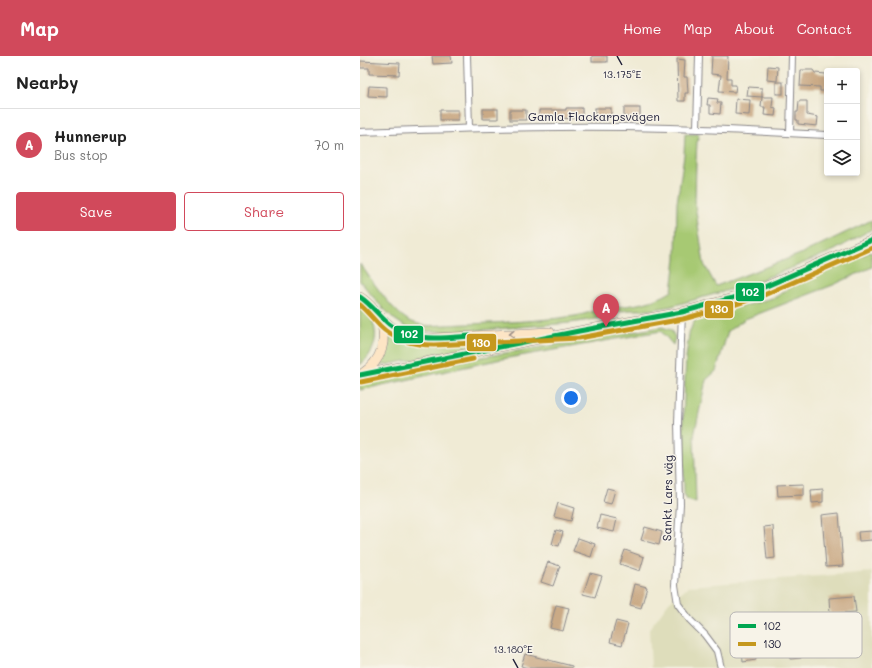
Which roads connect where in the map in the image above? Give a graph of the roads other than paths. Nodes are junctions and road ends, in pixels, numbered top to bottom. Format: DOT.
graph roads {
  1 [pos="467,56"];
  2 [pos="700,56"];
  3 [pos="792,56"];
  4 [pos="469,128"];
  5 [pos="697,128"];
  6 [pos="360,132"];
  7 [pos="790,132"];
  8 [pos="824,135"];
  9 [pos="872,240"];
  10 [pos="360,297"];
  11 [pos="682,312"];
  12 [pos="380,316"];
  13 [pos="579,331"];
  14 [pos="360,375"];
  15 [pos="721,668"];
  1 -- 4 [label="street"];
  2 -- 5 [label="street"];
  3 -- 7 [label="street"];
  4 -- 5 [label="street, Gamla Flackarpsvägen"];
  4 -- 6 [label="street, Gamla Flackarpsvägen"];
  5 -- 7 [label="street, Gamla Flackarpsvägen"];
  7 -- 8 [label="street, Gamla Flackarpsvägen"];
  9 -- 11 [label="main road"];
  10 -- 12 [label="main road"];
  11 -- 13 [label="main road"];
  11 -- 15 [label="street, Sankt Lars väg"];
  13 -- 12 [label="main road, one-way"];
  12 -- 14 [label="main road"];
  13 -- 14 [label="main road"];
}
